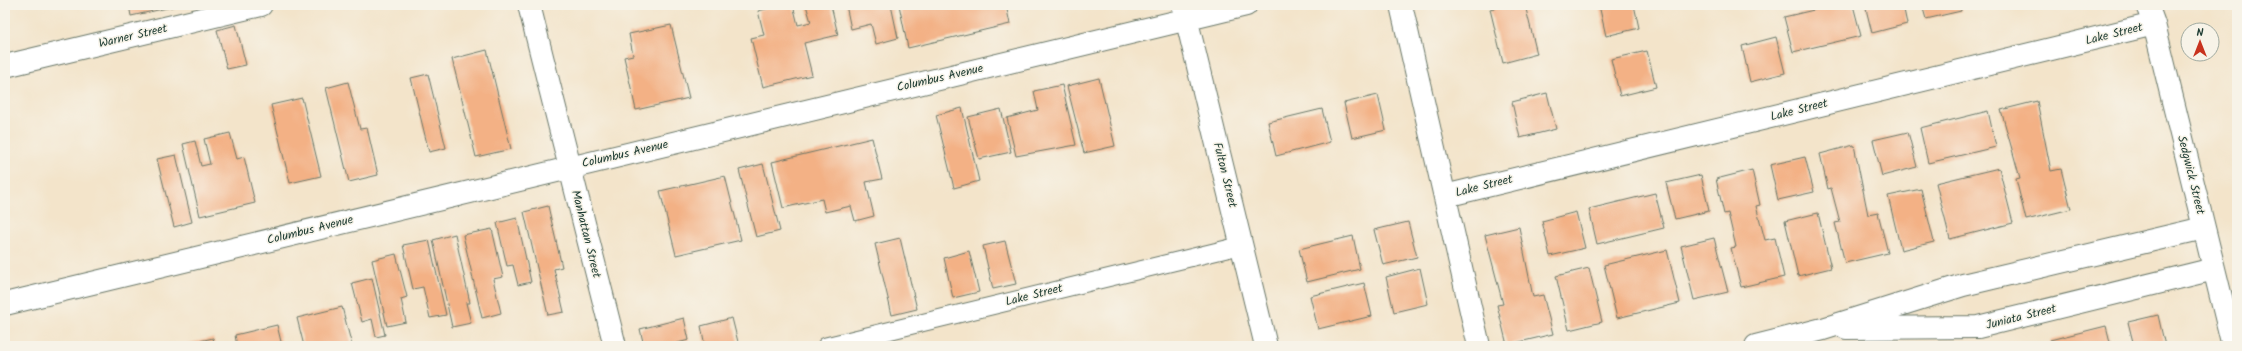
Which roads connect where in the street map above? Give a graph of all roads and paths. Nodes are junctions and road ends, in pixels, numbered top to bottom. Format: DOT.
graph roads {
  1 [pos="262,5"];
  2 [pos="529,5"];
  3 [pos="1246,5"];
  4 [pos="1401,5"];
  5 [pos="1185,12"];
  6 [pos="2150,15"];
  7 [pos="5,66"];
  8 [pos="569,167"];
  9 [pos="1445,196"];
  10 [pos="2204,228"];
  11 [pos="1243,245"];
  12 [pos="2214,269"];
  13 [pos="5,304"];
  14 [pos="1823,328"];
  15 [pos="615,346"];
  16 [pos="826,346"];
  17 [pos="1266,346"];
  18 [pos="1479,346"];
  19 [pos="1756,346"];
  20 [pos="2233,346"];
  1 -- 7 [label="street, Warner Street"];
  2 -- 8 [label="street, Manhattan Street"];
  3 -- 5 [label="street, Columbus Avenue"];
  4 -- 9 [label="street"];
  5 -- 8 [label="street, Columbus Avenue"];
  5 -- 11 [label="street, Fulton Street"];
  6 -- 9 [label="street, Lake Street"];
  6 -- 10 [label="street, Sedgwick Street"];
  8 -- 13 [label="street, Columbus Avenue"];
  8 -- 15 [label="street, Manhattan Street"];
  9 -- 18 [label="street"];
  10 -- 12 [label="street, Sedgwick Street"];
  10 -- 14 [label="street, Juniata Street"];
  11 -- 16 [label="lane, Lake Street"];
  11 -- 17 [label="street, Fulton Street"];
  12 -- 14 [label="street, Juniata Street"];
  12 -- 20 [label="street, Sedgwick Street"];
  14 -- 19 [label="street, Juniata Street"];
}
